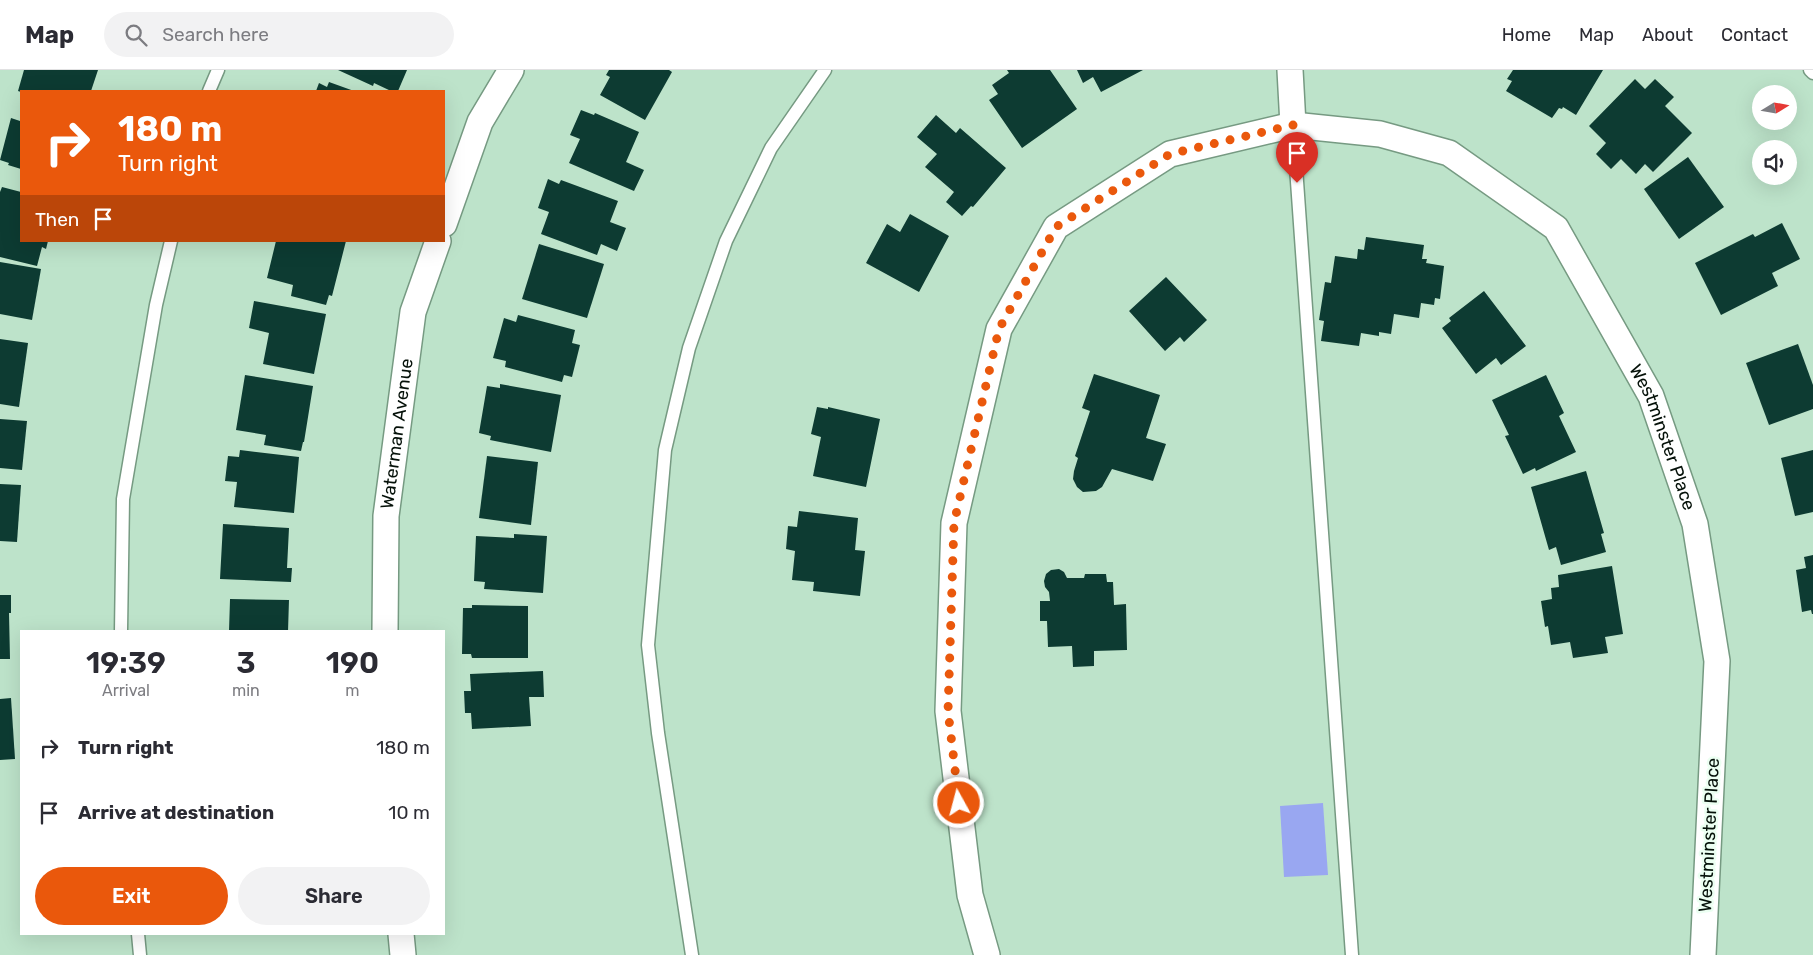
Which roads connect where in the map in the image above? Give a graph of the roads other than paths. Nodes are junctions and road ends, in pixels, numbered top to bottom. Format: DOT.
graph roads {
  1 [pos="218,70"];
  2 [pos="511,70"];
  3 [pos="825,70"];
  4 [pos="1290,70"];
  5 [pos="1810,70"];
  6 [pos="1813,74"];
  7 [pos="209,90"];
  8 [pos="1293,125"];
  9 [pos="445,221"];
  10 [pos="171,242"];
  11 [pos="438,242"];
  12 [pos="121,630"];
  13 [pos="385,630"];
  14 [pos="138,935"];
  15 [pos="401,935"];
  16 [pos="140,955"];
  17 [pos="403,955"];
  18 [pos="692,955"];
  19 [pos="987,955"];
  20 [pos="1352,955"];
  21 [pos="1703,955"];
  1 -- 7 [label="lane"];
  2 -- 9 [label="street"];
  3 -- 18 [label="lane"];
  4 -- 8 [label="street"];
  5 -- 6 [label="lane"];
  8 -- 19 [label="street, Westminster Place"];
  8 -- 20 [label="lane"];
  8 -- 21 [label="street, Westminster Place"];
  10 -- 12 [label="lane"];
  11 -- 13 [label="street, Waterman Avenue"];
  14 -- 16 [label="lane"];
  15 -- 17 [label="street"];
}
